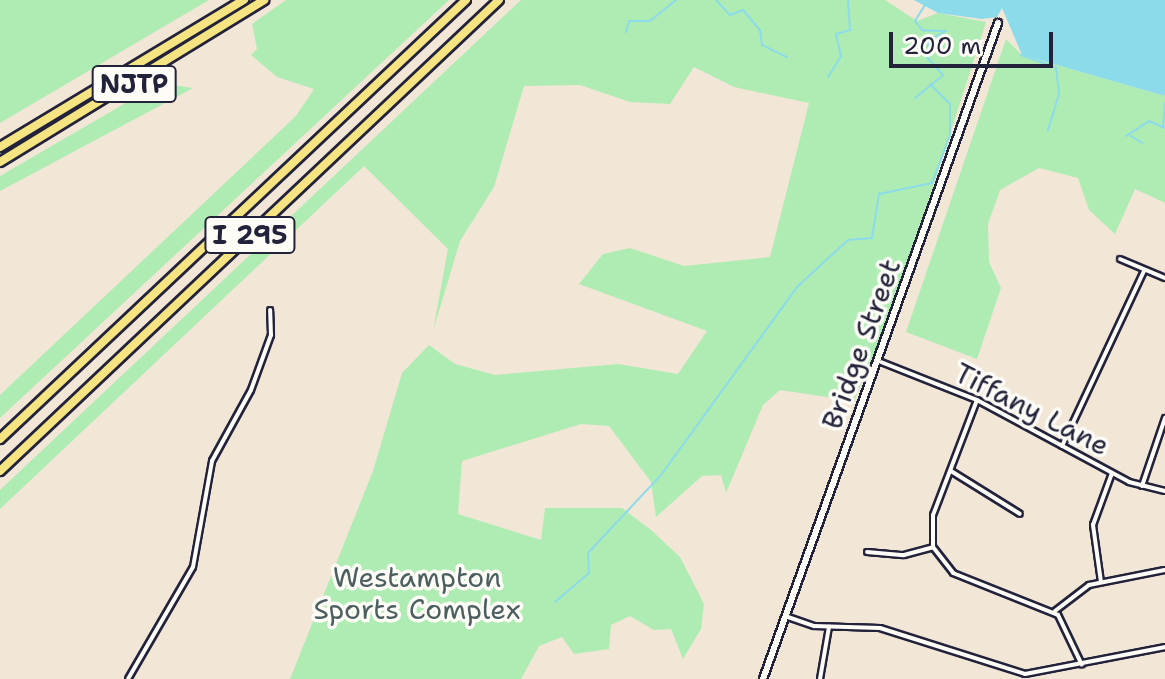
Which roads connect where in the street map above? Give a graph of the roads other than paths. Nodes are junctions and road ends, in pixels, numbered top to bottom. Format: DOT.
graph roads {
  1 [pos="244,0"];
  2 [pos="264,0"];
  3 [pos="466,0"];
  4 [pos="499,0"];
  5 [pos="998,23"];
  6 [pos="0,147"];
  7 [pos="0,162"];
  8 [pos="1120,259"];
  9 [pos="1144,271"];
  10 [pos="1165,278"];
  11 [pos="270,310"];
  12 [pos="881,362"];
  13 [pos="977,400"];
  14 [pos="1165,418"];
  15 [pos="0,439"];
  16 [pos="1062,446"];
  17 [pos="0,471"];
  18 [pos="951,471"];
  19 [pos="1112,473"];
  20 [pos="1142,486"];
  21 [pos="1165,491"];
  22 [pos="1020,514"];
  23 [pos="933,547"];
  24 [pos="867,552"];
  25 [pos="1165,570"];
  26 [pos="1101,582"];
  27 [pos="1054,612"];
  28 [pos="785,616"];
  29 [pos="829,627"];
  30 [pos="1165,647"];
  31 [pos="1082,665"];
  32 [pos="1048,676"];
  33 [pos="128,679"];
  34 [pos="763,679"];
  35 [pos="820,679"];
  1 -- 6 [label="highway, NJTP"];
  2 -- 7 [label="highway, NJTP"];
  3 -- 15 [label="highway, I 295"];
  4 -- 17 [label="highway, I 295"];
  5 -- 12 [label="main road, Bridge Street"];
  8 -- 9 [label="street"];
  9 -- 10 [label="street"];
  9 -- 16 [label="street"];
  11 -- 33 [label="street"];
  12 -- 13 [label="street, Tiffany Lane"];
  12 -- 28 [label="main road, Bridge Street"];
  13 -- 16 [label="street, Tiffany Lane"];
  13 -- 18 [label="street"];
  14 -- 20 [label="street"];
  16 -- 19 [label="street, Tiffany Lane"];
  18 -- 22 [label="street"];
  18 -- 23 [label="street"];
  19 -- 20 [label="street, Tiffany Lane"];
  19 -- 26 [label="street"];
  20 -- 21 [label="street, Tiffany Lane"];
  23 -- 24 [label="street"];
  23 -- 27 [label="street"];
  25 -- 26 [label="street"];
  26 -- 27 [label="street"];
  27 -- 31 [label="street"];
  28 -- 29 [label="street"];
  28 -- 34 [label="main road, Bridge Street"];
  29 -- 32 [label="street"];
  29 -- 35 [label="street"];
  30 -- 31 [label="street"];
  31 -- 32 [label="street"];
}
